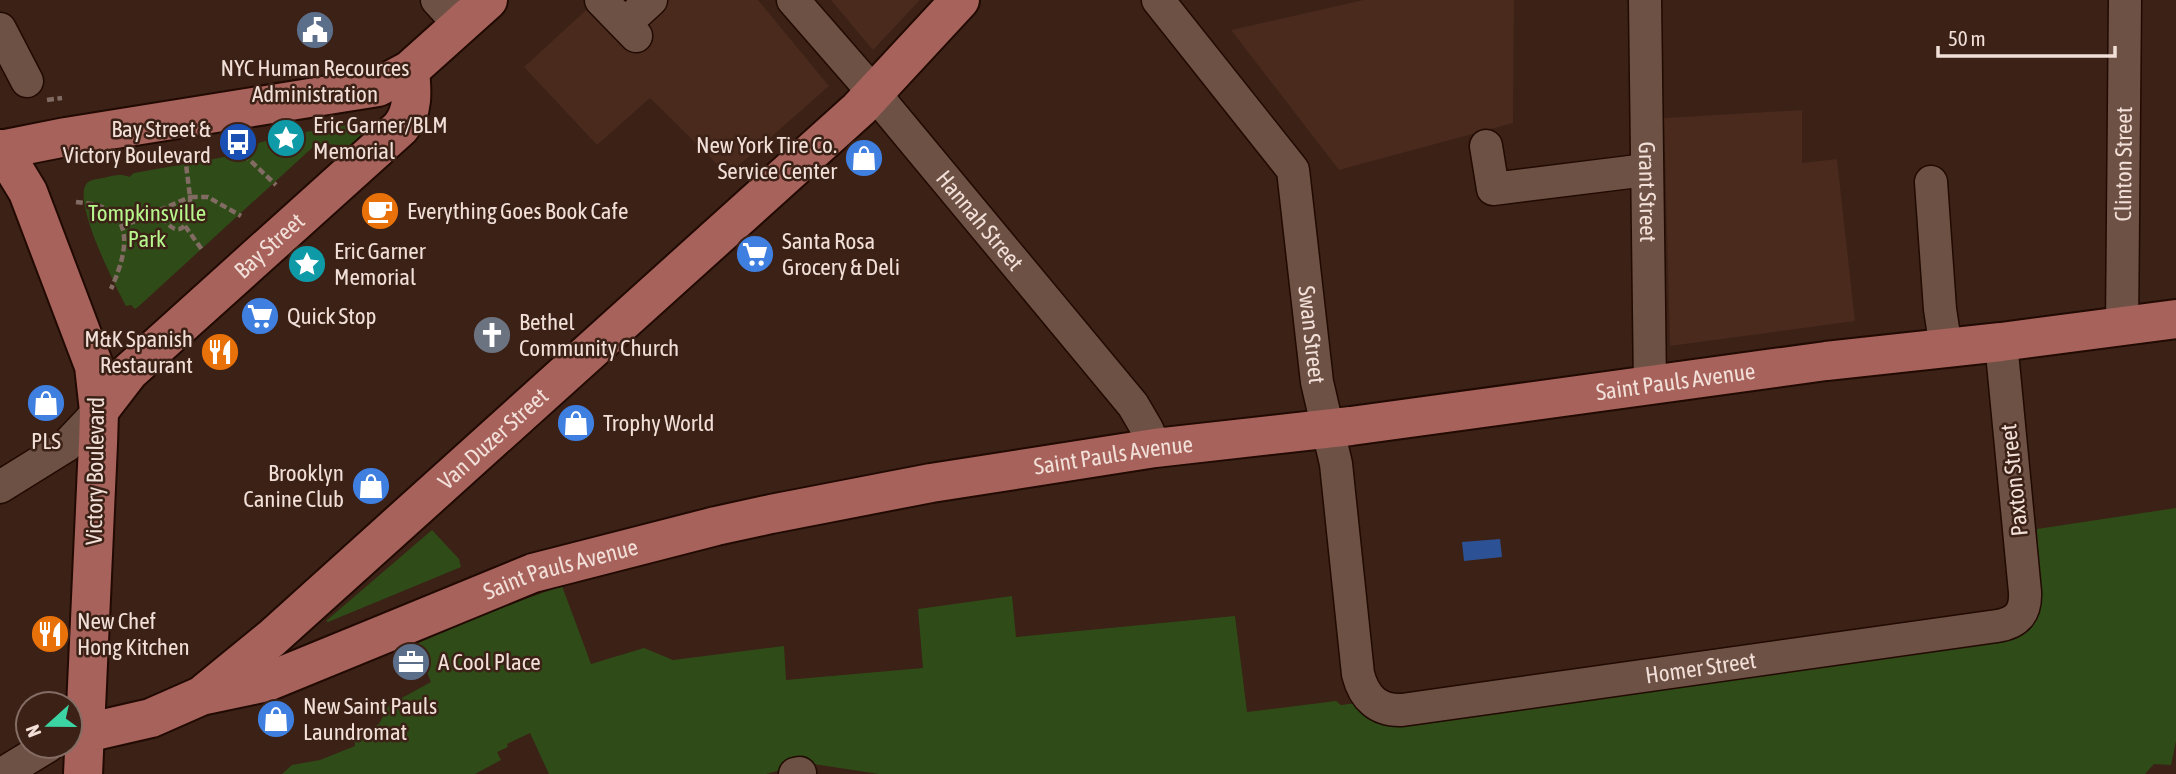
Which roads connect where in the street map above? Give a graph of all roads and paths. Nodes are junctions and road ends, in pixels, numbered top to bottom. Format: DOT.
graph roads {
  1 [pos="488,0"];
  2 [pos="601,0"];
  3 [pos="652,0"];
  4 [pos="793,0"];
  5 [pos="960,0"];
  6 [pos="1158,0"];
  7 [pos="1644,0"];
  8 [pos="2125,0"];
  9 [pos="449,13"];
  10 [pos="0,29"];
  11 [pos="410,70"];
  12 [pos="27,81"];
  13 [pos="874,93"];
  14 [pos="1486,146"];
  15 [pos="236,147"];
  16 [pos="1,148"];
  17 [pos="185,156"];
  18 [pos="1646,170"];
  19 [pos="1931,182"];
  20 [pos="276,185"];
  21 [pos="190,197"];
  22 [pos="76,202"];
  23 [pos="158,211"];
  24 [pos="241,216"];
  25 [pos="185,226"];
  26 [pos="121,227"];
  27 [pos="203,251"];
  28 [pos="111,289"];
  29 [pos="2176,319"];
  30 [pos="2122,327"];
  31 [pos="2001,342"];
  32 [pos="1946,349"];
  33 [pos="1650,386"];
  34 [pos="99,411"];
  35 [pos="1328,428"];
  36 [pos="1155,448"];
  37 [pos="0,487"];
  38 [pos="2020,616"];
  39 [pos="81,690"];
  40 [pos="201,696"];
  41 [pos="1380,707"];
  42 [pos="84,734"];
  43 [pos="25,760"];
  44 [pos="2,774"];
  1 -- 9 [label="main road"];
  2 -- 3 [label="street"];
  4 -- 13 [label="street, Hannah Street"];
  5 -- 13 [label="main road, Van Duzer Street"];
  6 -- 35 [label="street, Swan Street"];
  7 -- 18 [label="street, Grant Street"];
  8 -- 30 [label="street, Clinton Street"];
  9 -- 11 [label="main road"];
  10 -- 12 [label="street"];
  11 -- 16 [label="main road"];
  11 -- 34 [label="main road, Bay Street"];
  13 -- 36 [label="street, Hannah Street"];
  13 -- 40 [label="main road, Van Duzer Street"];
  14 -- 18 [label="street"];
  15 -- 20 [label="path"];
  16 -- 34 [label="main road, Victory Boulevard"];
  17 -- 21 [label="path"];
  18 -- 33 [label="street, Grant Street"];
  19 -- 32 [label="street"];
  21 -- 23 [label="path"];
  21 -- 24 [label="path"];
  21 -- 25 [label="path"];
  22 -- 26 [label="path"];
  23 -- 25 [label="path"];
  23 -- 26 [label="path"];
  25 -- 27 [label="path"];
  26 -- 28 [label="path"];
  29 -- 30 [label="main road, Saint Pauls Avenue"];
  30 -- 31 [label="main road, Saint Pauls Avenue"];
  31 -- 32 [label="main road, Saint Pauls Avenue"];
  31 -- 38 [label="street, Paxton Street"];
  32 -- 33 [label="main road, Saint Pauls Avenue"];
  33 -- 35 [label="main road, Saint Pauls Avenue"];
  34 -- 37 [label="street"];
  34 -- 39 [label="main road, Victory Boulevard"];
  35 -- 36 [label="main road, Saint Pauls Avenue"];
  35 -- 41 [label="street, Swan Street"];
  36 -- 40 [label="main road, Saint Pauls Avenue"];
  38 -- 41 [label="street, Homer Street"];
  40 -- 42 [label="main road, Saint Pauls Avenue"];
  43 -- 44 [label="street"];
}
